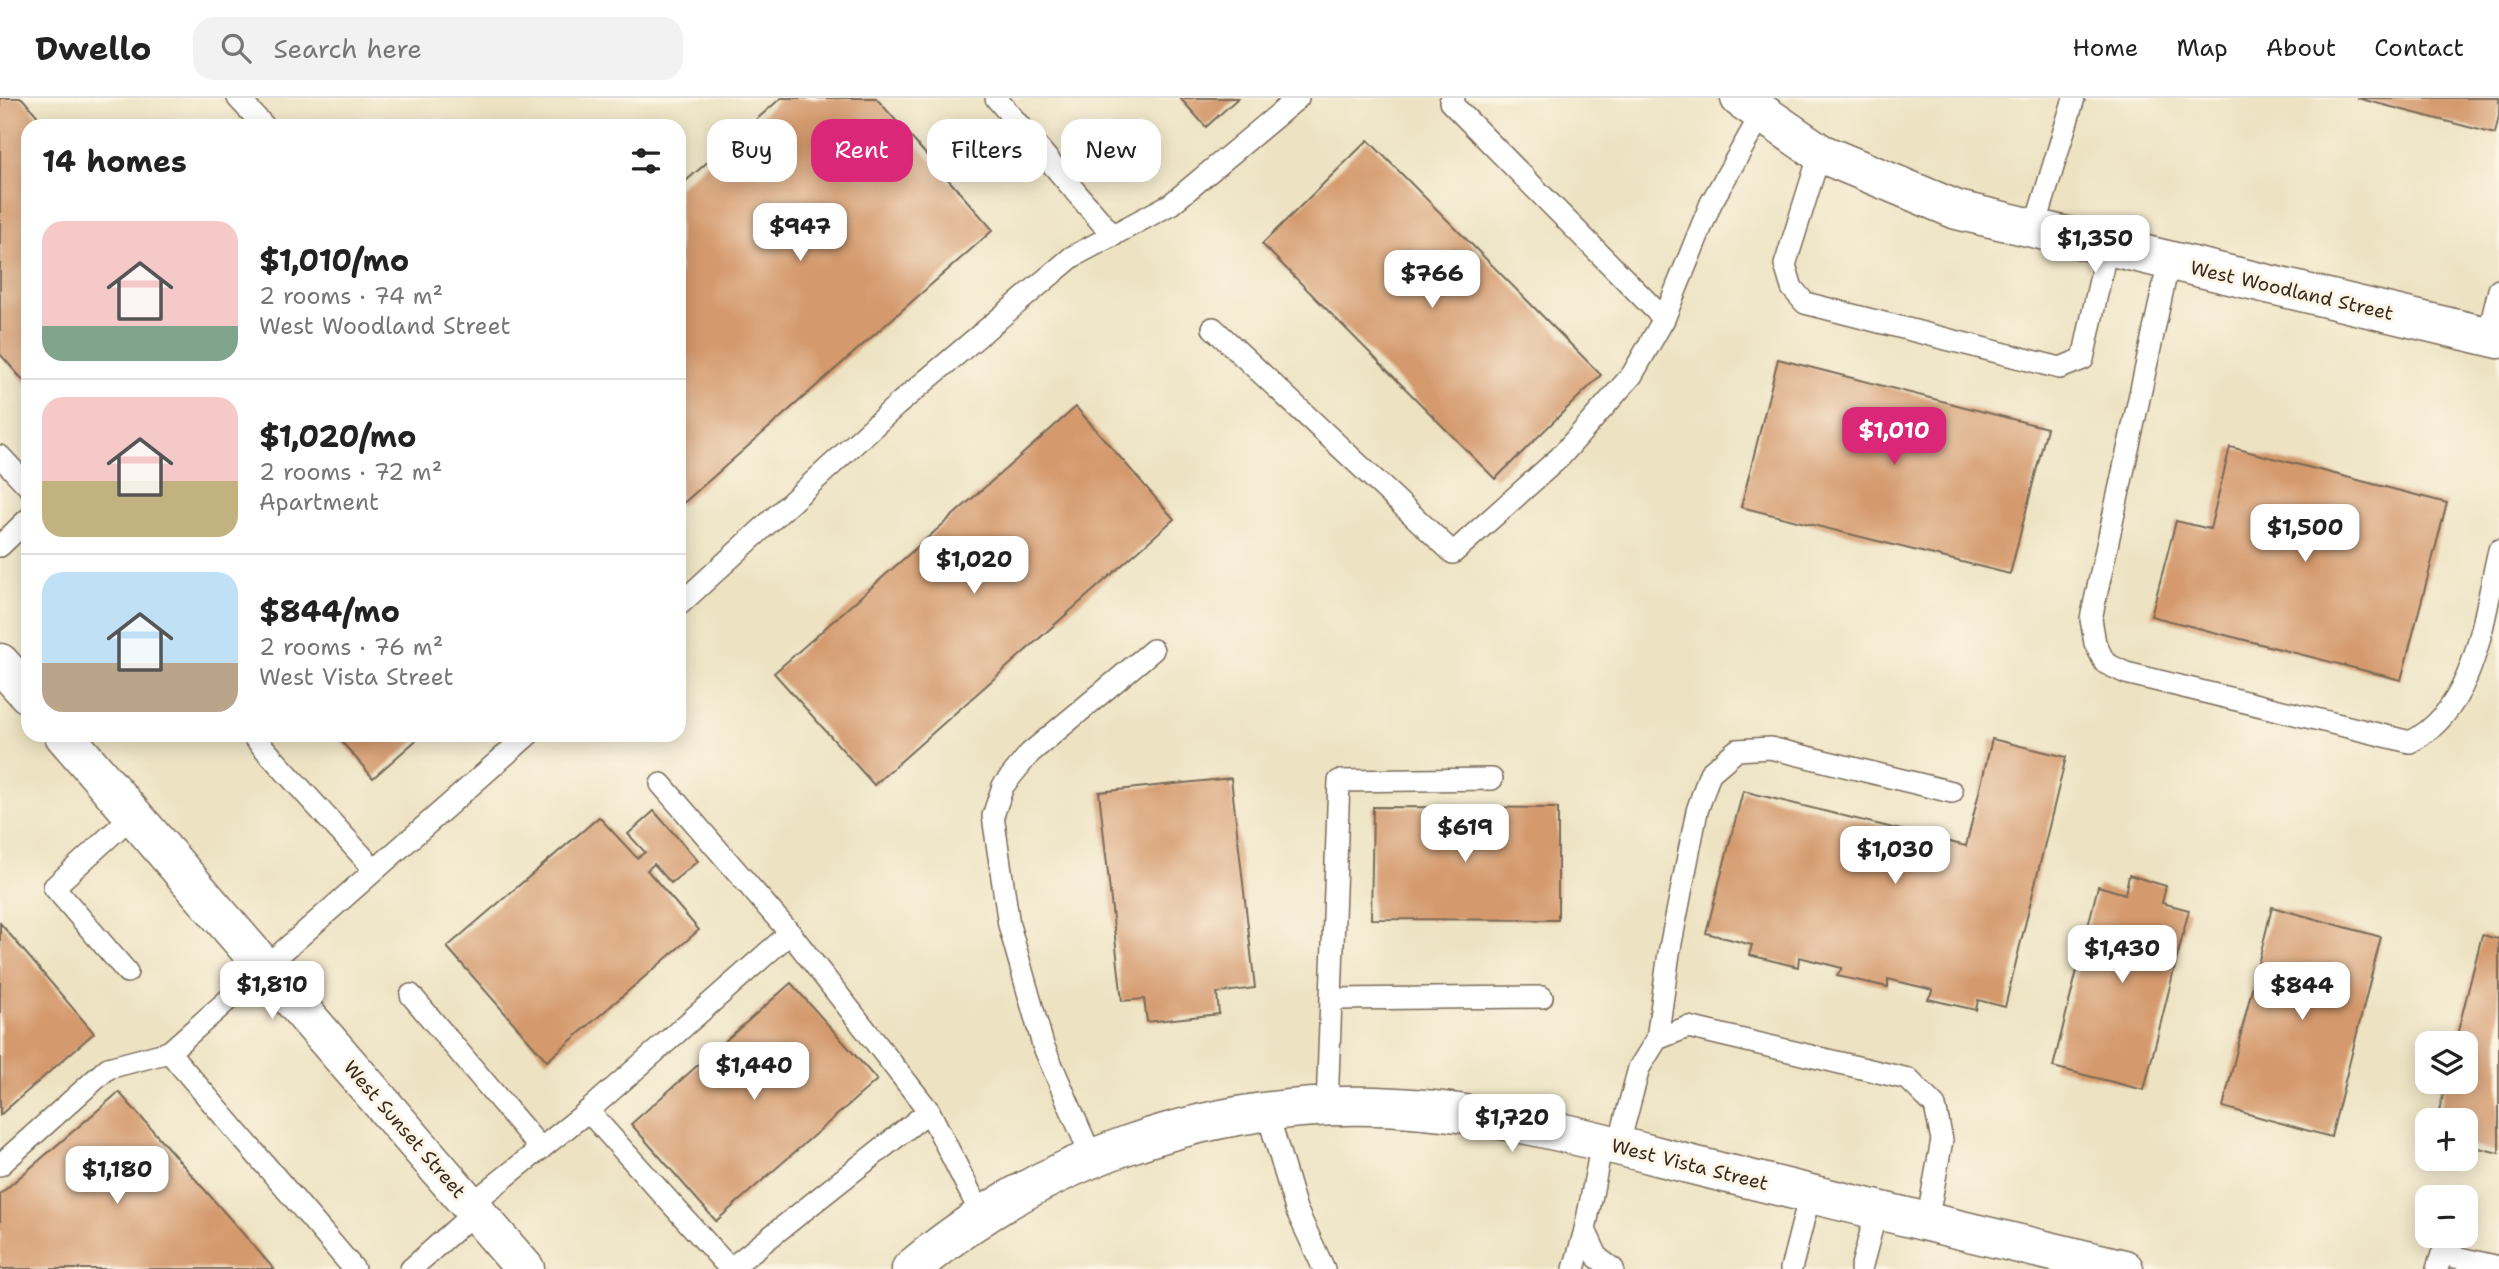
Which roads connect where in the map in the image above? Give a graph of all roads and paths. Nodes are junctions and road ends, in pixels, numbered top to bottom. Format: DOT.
graph roads {
  1 [pos="238,98"];
  2 [pos="996,98"];
  3 [pos="1298,98"];
  4 [pos="1454,98"];
  5 [pos="2074,98"];
  6 [pos="1751,106"];
  7 [pos="258,119"];
  8 [pos="1820,153"];
  9 [pos="2034,230"];
  10 [pos="1113,236"];
  11 [pos="2107,247"];
  12 [pos="2169,261"];
  13 [pos="2499,290"];
  14 [pos="1664,319"];
  15 [pos="1213,328"];
  16 [pos="2494,337"];
  17 [pos="0,456"];
  18 [pos="21,478"];
  19 [pos="21,526"];
  20 [pos="0,546"];
  21 [pos="2499,550"];
  22 [pos="686,599"];
  23 [pos="1153,650"];
  24 [pos="0,663"];
  25 [pos="21,686"];
  26 [pos="70,742"];
  27 [pos="258,742"];
  28 [pos="520,742"];
  29 [pos="1492,779"];
  30 [pos="661,784"];
  31 [pos="1952,792"];
  32 [pos="133,815"];
  33 [pos="374,869"];
  34 [pos="790,933"];
  35 [pos="264,967"];
  36 [pos="127,972"];
  37 [pos="411,995"];
  38 [pos="1542,997"];
  39 [pos="1332,999"];
  40 [pos="1657,1039"];
  41 [pos="169,1052"];
  42 [pos="1327,1107"];
  43 [pos="588,1111"];
  44 [pos="929,1111"];
  45 [pos="1267,1112"];
  46 [pos="1610,1145"];
  47 [pos="541,1149"];
  48 [pos="1092,1158"];
  49 [pos="0,1165"];
  50 [pos="1810,1194"];
  51 [pos="473,1208"];
  52 [pos="1877,1209"];
  53 [pos="982,1216"];
  54 [pos="1927,1222"];
  55 [pos="1585,1230"];
  56 [pos="2499,1267"];
  57 [pos="354,1269"];
  58 [pos="411,1269"];
  59 [pos="525,1269"];
  60 [pos="911,1269"];
  61 [pos="1324,1269"];
  62 [pos="1574,1269"];
  63 [pos="1613,1269"];
  64 [pos="1791,1269"];
  65 [pos="1861,1269"];
  66 [pos="2123,1269"];
  67 [pos="2437,1269"];
  1 -- 7 [label="lane"];
  2 -- 10 [label="lane"];
  3 -- 10 [label="lane"];
  4 -- 14 [label="lane"];
  5 -- 9 [label="lane"];
  6 -- 8 [label="street, West Woodland Street"];
  6 -- 14 [label="lane"];
  8 -- 9 [label="street, West Woodland Street"];
  8 -- 11 [label="lane"];
  9 -- 11 [label="street, West Woodland Street"];
  10 -- 22 [label="lane"];
  11 -- 12 [label="street, West Woodland Street"];
  12 -- 16 [label="street, West Woodland Street"];
  12 -- 21 [label="lane"];
  13 -- 16 [label="lane"];
  14 -- 15 [label="lane"];
  17 -- 18 [label="lane"];
  19 -- 20 [label="lane"];
  23 -- 48 [label="lane"];
  24 -- 25 [label="street"];
  26 -- 32 [label="street, West Sunset Street"];
  27 -- 33 [label="lane"];
  28 -- 33 [label="lane"];
  29 -- 39 [label="lane"];
  30 -- 34 [label="lane"];
  31 -- 40 [label="lane"];
  32 -- 35 [label="street, West Sunset Street"];
  32 -- 36 [label="lane"];
  33 -- 35 [label="lane"];
  34 -- 43 [label="lane"];
  34 -- 44 [label="lane"];
  35 -- 41 [label="lane"];
  35 -- 51 [label="street, West Sunset Street"];
  37 -- 47 [label="lane"];
  38 -- 39 [label="lane"];
  39 -- 42 [label="lane"];
  40 -- 46 [label="lane"];
  40 -- 54 [label="lane"];
  41 -- 49 [label="lane"];
  41 -- 57 [label="lane"];
  42 -- 45 [label="street, West Vista Street"];
  42 -- 46 [label="street, West Vista Street"];
  43 -- 44 [label="lane"];
  43 -- 47 [label="lane"];
  44 -- 53 [label="lane"];
  45 -- 48 [label="street, West Vista Street"];
  45 -- 61 [label="lane"];
  46 -- 50 [label="street, West Vista Street"];
  46 -- 55 [label="lane"];
  47 -- 51 [label="lane"];
  48 -- 53 [label="street, West Vista Street"];
  50 -- 52 [label="street, West Vista Street"];
  50 -- 64 [label="lane"];
  51 -- 58 [label="lane"];
  51 -- 59 [label="street, West Sunset Street"];
  52 -- 54 [label="street, West Vista Street"];
  52 -- 65 [label="lane"];
  53 -- 60 [label="street, West Vista Street"];
  54 -- 66 [label="street, West Vista Street"];
  55 -- 62 [label="lane"];
  55 -- 63 [label="lane"];
  56 -- 67 [label="lane"];
}
